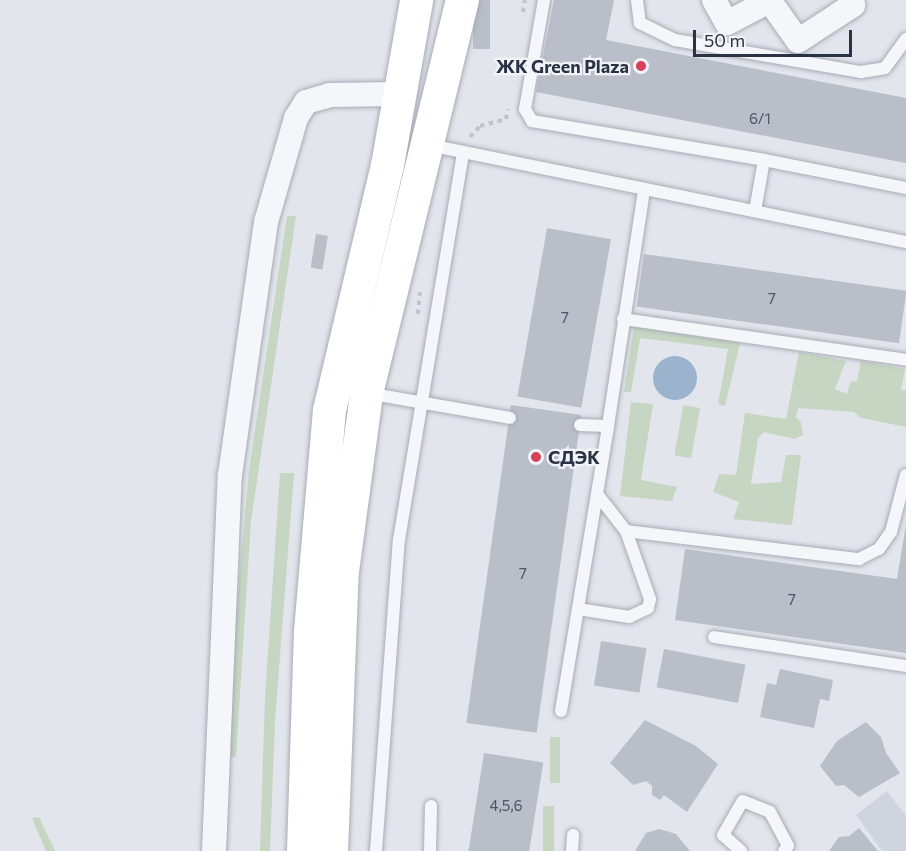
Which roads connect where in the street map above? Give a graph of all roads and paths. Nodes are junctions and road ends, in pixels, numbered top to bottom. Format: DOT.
graph roads {
  1 [pos="416,0"];
  2 [pos="462,0"];
  3 [pos="544,0"];
  4 [pos="637,0"];
  5 [pos="714,0"];
  6 [pos="770,0"];
  7 [pos="856,2"];
  8 [pos="906,39"];
  9 [pos="398,94"];
  10 [pos="425,144"];
  11 [pos="464,154"];
  12 [pos="764,160"];
  13 [pos="906,188"];
  14 [pos="644,191"];
  15 [pos="755,211"];
  16 [pos="906,242"];
  17 [pos="623,319"];
  18 [pos="906,360"];
  19 [pos="366,393"];
  20 [pos="422,402"];
  21 [pos="510,418"];
  22 [pos="580,425"];
  23 [pos="608,426"];
  24 [pos="906,475"];
  25 [pos="597,494"];
  26 [pos="626,531"];
  27 [pos="578,609"];
  28 [pos="714,637"];
  29 [pos="906,666"];
  30 [pos="561,711"];
  31 [pos="431,806"];
  32 [pos="573,835"];
  33 [pos="214,851"];
  34 [pos="303,851"];
  35 [pos="331,851"];
  36 [pos="375,851"];
  37 [pos="429,851"];
  38 [pos="572,851"];
  39 [pos="741,851"];
  40 [pos="784,851"];
  1 -- 9 [label="main road"];
  2 -- 10 [label="main road"];
  3 -- 12 [label="lane"];
  4 -- 8 [label="lane"];
  5 -- 6 [label="street"];
  6 -- 7 [label="street"];
  9 -- 33 [label="street"];
  9 -- 34 [label="main road"];
  10 -- 11 [label="lane"];
  10 -- 19 [label="main road"];
  11 -- 14 [label="lane"];
  11 -- 20 [label="lane"];
  12 -- 13 [label="lane"];
  12 -- 15 [label="lane"];
  14 -- 15 [label="lane"];
  14 -- 17 [label="lane"];
  15 -- 16 [label="lane"];
  17 -- 18 [label="lane"];
  17 -- 23 [label="lane"];
  19 -- 20 [label="lane"];
  19 -- 35 [label="main road"];
  20 -- 21 [label="lane"];
  20 -- 36 [label="lane"];
  22 -- 23 [label="lane"];
  23 -- 25 [label="lane"];
  24 -- 26 [label="lane"];
  25 -- 26 [label="lane"];
  25 -- 27 [label="lane"];
  26 -- 27 [label="lane"];
  27 -- 30 [label="lane"];
  28 -- 29 [label="lane"];
  31 -- 37 [label="lane"];
  32 -- 38 [label="lane"];
  39 -- 40 [label="lane"];
}
